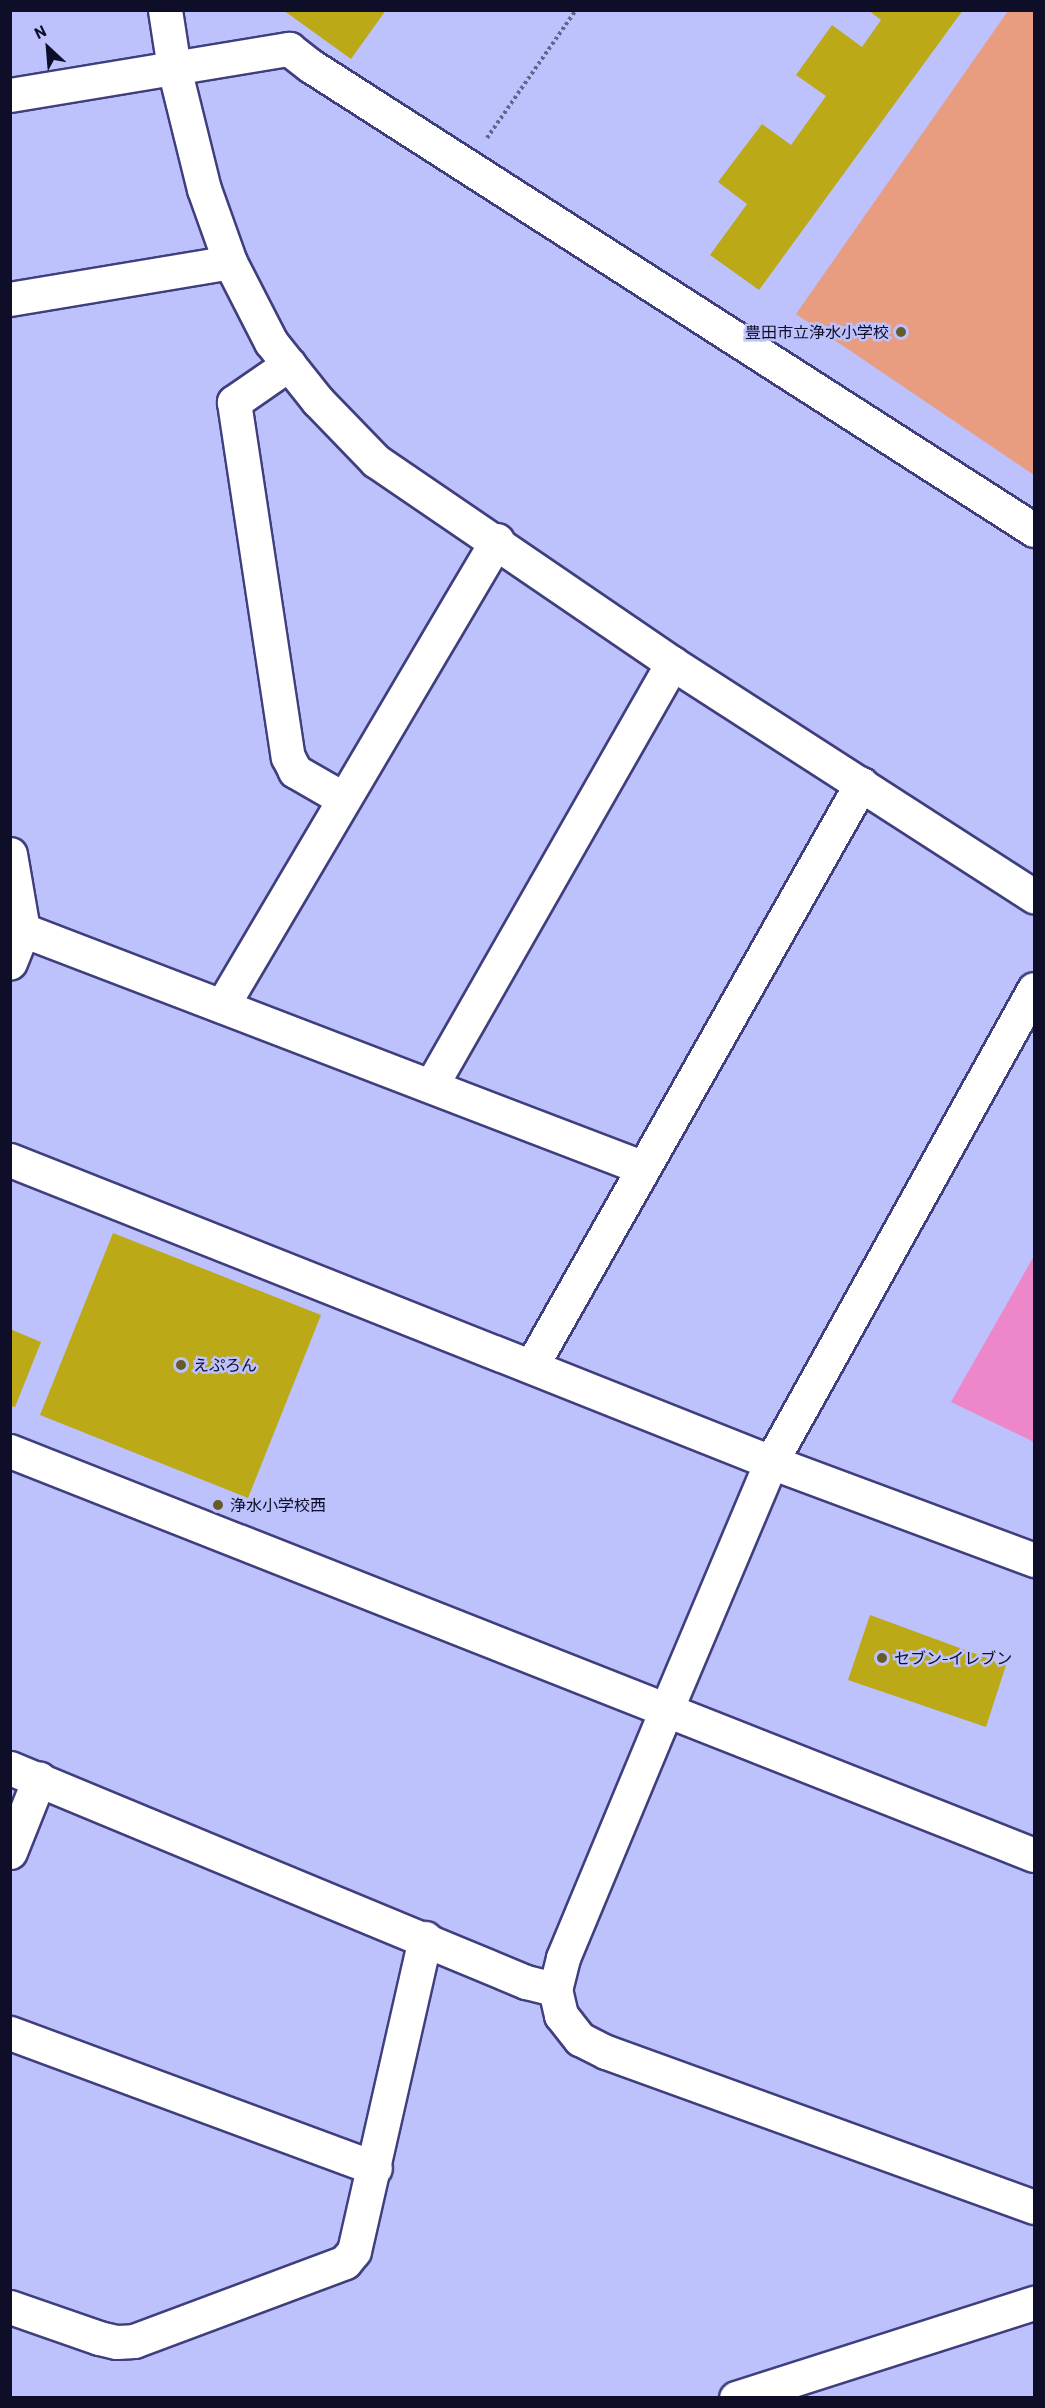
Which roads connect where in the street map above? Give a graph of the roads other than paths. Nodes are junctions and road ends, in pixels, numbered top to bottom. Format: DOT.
graph roads {
  1 [pos="165,10"];
  2 [pos="174,68"];
  3 [pos="10,94"];
  4 [pos="230,262"];
  5 [pos="10,299"];
  6 [pos="288,364"];
  7 [pos="1035,530"];
  8 [pos="497,540"];
  9 [pos="672,663"];
  10 [pos="861,784"];
  11 [pos="342,798"];
  12 [pos="10,854"];
  13 [pos="1035,896"];
  14 [pos="23,930"];
  15 [pos="10,962"];
  16 [pos="1035,989"];
  17 [pos="222,1006"];
  18 [pos="431,1086"];
  19 [pos="10,1160"];
  20 [pos="641,1167"];
  21 [pos="532,1365"];
  22 [pos="10,1451"];
  23 [pos="771,1462"];
  24 [pos="1035,1560"];
  25 [pos="667,1708"];
  26 [pos="25,1774"];
  27 [pos="10,1852"];
  28 [pos="1035,1855"];
  29 [pos="425,1938"];
  30 [pos="555,1989"];
  31 [pos="10,2034"];
  32 [pos="375,2168"];
  33 [pos="1035,2207"];
  34 [pos="1035,2303"];
  35 [pos="10,2307"];
  36 [pos="736,2397"];
  1 -- 2 [label="street"];
  2 -- 3 [label="street"];
  2 -- 4 [label="street"];
  2 -- 7 [label="street"];
  4 -- 5 [label="street"];
  4 -- 6 [label="street"];
  6 -- 8 [label="street"];
  6 -- 11 [label="street"];
  8 -- 9 [label="street"];
  8 -- 11 [label="street"];
  9 -- 10 [label="street"];
  9 -- 18 [label="street"];
  10 -- 13 [label="street"];
  10 -- 20 [label="street"];
  11 -- 17 [label="street"];
  12 -- 14 [label="street"];
  14 -- 15 [label="street"];
  14 -- 17 [label="street"];
  16 -- 23 [label="street"];
  17 -- 18 [label="street"];
  18 -- 20 [label="street"];
  19 -- 21 [label="street"];
  20 -- 21 [label="street"];
  21 -- 23 [label="street"];
  22 -- 25 [label="street"];
  23 -- 24 [label="street"];
  23 -- 25 [label="street"];
  25 -- 28 [label="street"];
  25 -- 30 [label="street"];
  26 -- 27 [label="street"];
  26 -- 29 [label="street"];
  29 -- 30 [label="street"];
  29 -- 32 [label="street"];
  30 -- 33 [label="street"];
  31 -- 32 [label="street"];
  32 -- 35 [label="street"];
  34 -- 36 [label="street"];
}
